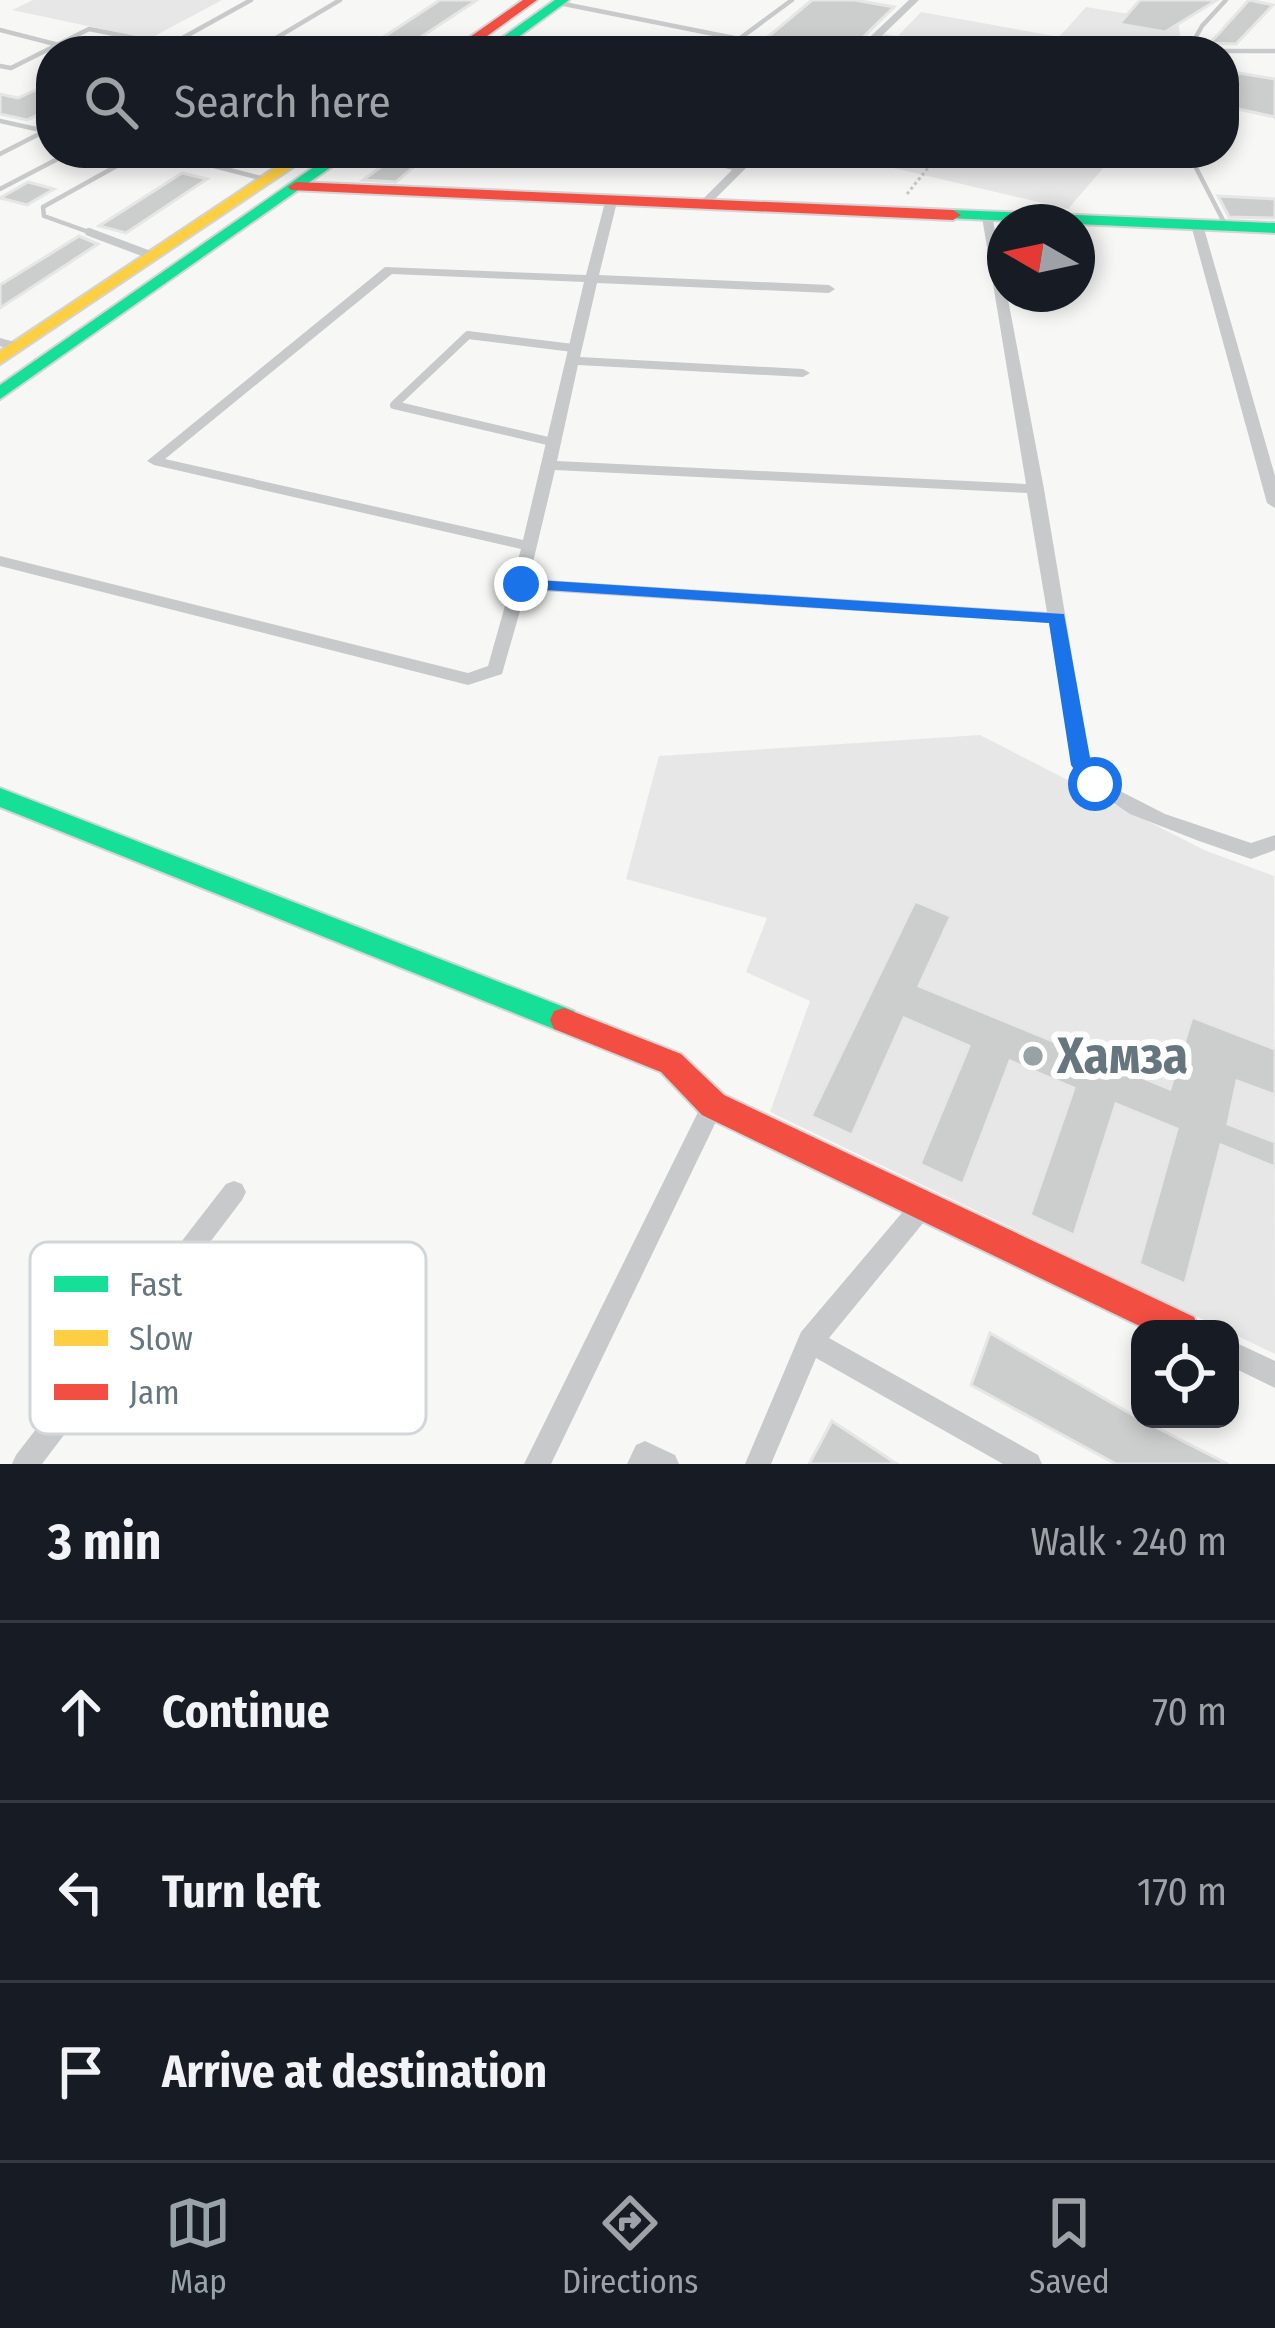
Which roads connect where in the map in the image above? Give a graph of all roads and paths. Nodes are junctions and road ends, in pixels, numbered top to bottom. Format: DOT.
graph roads {
  1 [pos="251,0"];
  2 [pos="340,0"];
  3 [pos="532,0"];
  4 [pos="792,0"];
  5 [pos="914,0"];
  6 [pos="1226,0"];
  7 [pos="561,2"];
  8 [pos="0,30"];
  9 [pos="75,36"];
  10 [pos="124,36"];
  11 [pos="186,36"];
  12 [pos="279,36"];
  13 [pos="479,36"];
  14 [pos="512,36"];
  15 [pos="709,36"];
  16 [pos="743,36"];
  17 [pos="876,36"];
  18 [pos="1199,36"];
  19 [pos="36,39"];
  20 [pos="1239,51"];
  21 [pos="1275,51"];
  22 [pos="36,56"];
  23 [pos="0,70"];
  24 [pos="0,122"];
  25 [pos="36,126"];
  26 [pos="36,134"];
  27 [pos="0,154"];
  28 [pos="40,168"];
  29 [pos="113,168"];
  30 [pos="228,168"];
  31 [pos="285,168"];
  32 [pos="323,168"];
  33 [pos="732,168"];
  34 [pos="928,168"];
  35 [pos="1196,168"];
  36 [pos="739,170"];
  37 [pos="268,180"];
  38 [pos="296,187"];
  39 [pos="0,189"];
  40 [pos="611,202"];
  41 [pos="703,205"];
  42 [pos="891,213"];
  43 [pos="987,217"];
  44 [pos="1095,221"];
  45 [pos="1197,225"];
  46 [pos="1226,226"];
  47 [pos="1275,228"];
  48 [pos="153,256"];
  49 [pos="591,277"];
  50 [pos="829,289"];
  51 [pos="1005,312"];
  52 [pos="6,349"];
  53 [pos="573,355"];
  54 [pos="803,373"];
  55 [pos="0,393"];
  56 [pos="552,442"];
  57 [pos="551,465"];
  58 [pos="1036,489"];
  59 [pos="1275,503"];
  60 [pos="529,546"];
  61 [pos="0,561"];
  62 [pos="521,584"];
  63 [pos="1057,618"];
  64 [pos="0,796"];
  65 [pos="1275,842"];
  66 [pos="712,1106"];
  67 [pos="234,1192"];
  68 [pos="925,1203"];
  69 [pos="196,1242"];
  70 [pos="1164,1320"];
  71 [pos="810,1341"];
  72 [pos="1239,1357"];
  73 [pos="1275,1375"];
  74 [pos="48,1434"];
  75 [pos="25,1464"];
  76 [pos="537,1464"];
  77 [pos="640,1464"];
  78 [pos="666,1464"];
  79 [pos="758,1464"];
  80 [pos="1029,1464"];
  1 -- 11 [label="lane"];
  2 -- 12 [label="lane"];
  3 -- 13 [label="street"];
  4 -- 16 [label="lane"];
  5 -- 17 [label="street"];
  6 -- 18 [label="lane"];
  7 -- 14 [label="street"];
  7 -- 15 [label="lane"];
  8 -- 19 [label="lane"];
  9 -- 10 [label="lane"];
  20 -- 21 [label="lane"];
  22 -- 23 [label="lane"];
  24 -- 25 [label="lane"];
  26 -- 27 [label="lane"];
  28 -- 39 [label="lane"];
  29 -- 48 [label="lane"];
  30 -- 37 [label="lane"];
  31 -- 37 [label="street"];
  32 -- 38 [label="street"];
  33 -- 36 [label="lane"];
  34 -- 42 [label="path"];
  35 -- 46 [label="lane"];
  36 -- 41 [label="street"];
  37 -- 48 [label="street"];
  38 -- 40 [label="street"];
  38 -- 55 [label="street"];
  40 -- 41 [label="street"];
  40 -- 49 [label="street"];
  41 -- 42 [label="street"];
  42 -- 43 [label="street"];
  44 -- 45 [label="street"];
  45 -- 46 [label="street"];
  45 -- 59 [label="street"];
  46 -- 47 [label="street"];
  48 -- 52 [label="street"];
  49 -- 50 [label="street"];
  49 -- 53 [label="street"];
  49 -- 60 [label="street"];
  51 -- 58 [label="street"];
  53 -- 54 [label="street"];
  53 -- 56 [label="street"];
  53 -- 56 [label="lane"];
  56 -- 57 [label="street"];
  57 -- 58 [label="street"];
  57 -- 60 [label="street"];
  58 -- 63 [label="street"];
  60 -- 62 [label="street"];
  61 -- 62 [label="street"];
  62 -- 63 [label="street"];
  63 -- 65 [label="street"];
  64 -- 66 [label="street"];
  66 -- 68 [label="street"];
  66 -- 76 [label="street"];
  67 -- 69 [label="street"];
  68 -- 70 [label="street"];
  68 -- 71 [label="street"];
  71 -- 79 [label="street"];
  71 -- 80 [label="street"];
  72 -- 73 [label="street"];
  74 -- 75 [label="street"];
  77 -- 78 [label="street"];
}
